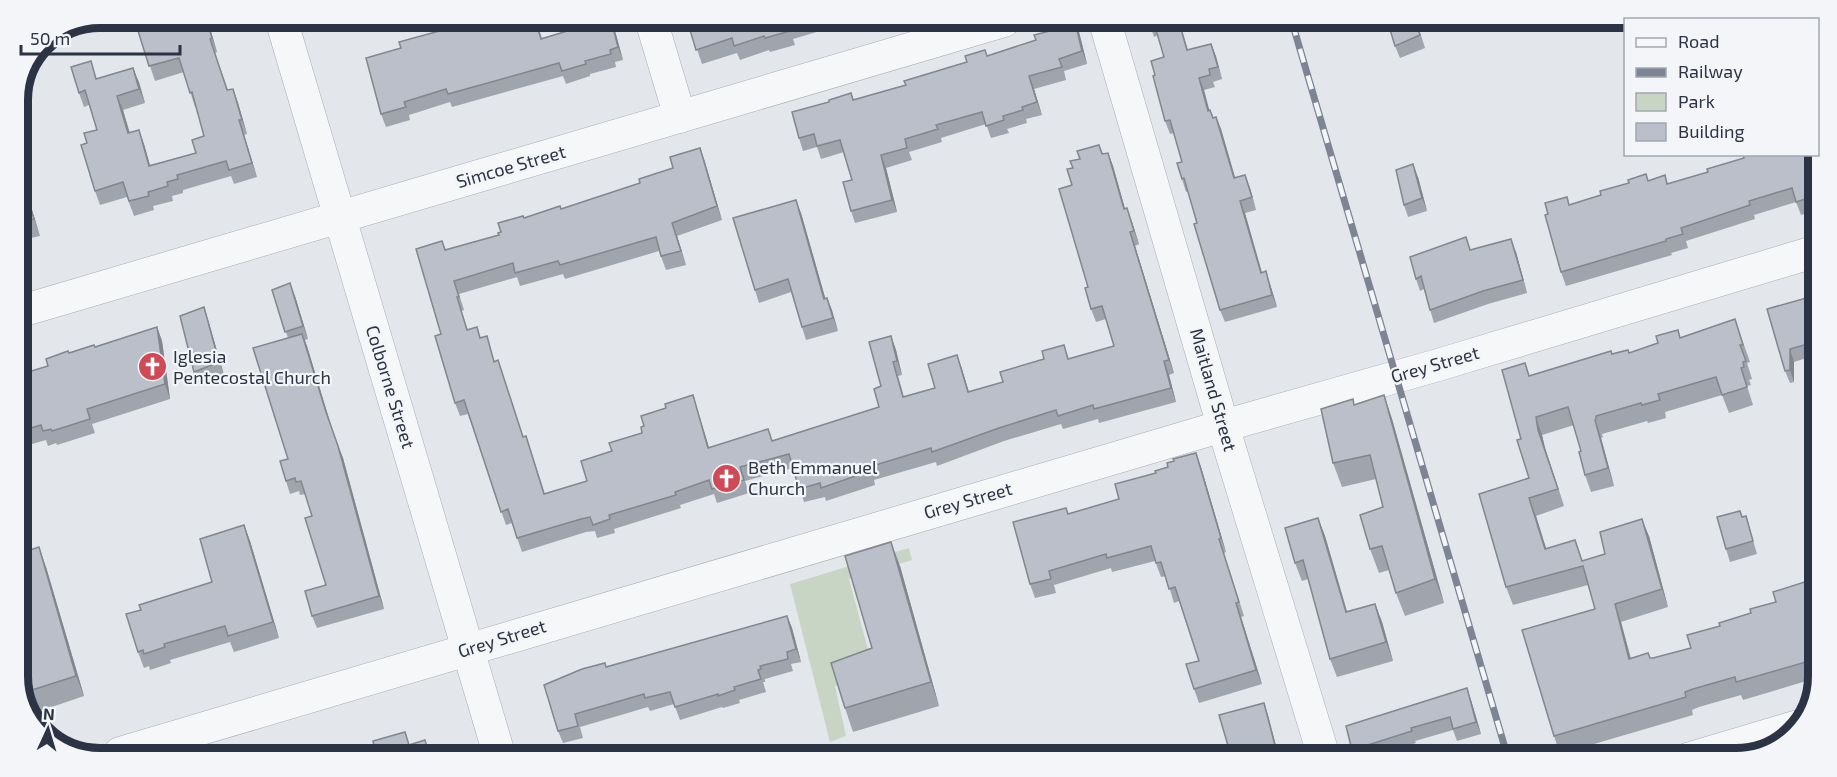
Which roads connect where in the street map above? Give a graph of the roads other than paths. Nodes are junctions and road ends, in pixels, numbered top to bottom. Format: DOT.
graph roads {
  1 [pos="284,28"];
  2 [pos="653,28"];
  3 [pos="980,28"];
  4 [pos="1107,28"];
  5 [pos="680,117"];
  6 [pos="339,217"];
  7 [pos="1808,253"];
  8 [pos="29,309"];
  9 [pos="1223,426"];
  10 [pos="468,650"];
  11 [pos="1785,730"];
  12 [pos="137,748"];
  13 [pos="497,748"];
  14 [pos="1321,748"];
  15 [pos="1724,748"];
  1 -- 6 [label="street, Colborne Street"];
  2 -- 5 [label="street"];
  3 -- 5 [label="street, Simcoe Street"];
  4 -- 9 [label="street, Maitland Street"];
  5 -- 6 [label="street, Simcoe Street"];
  6 -- 8 [label="street, Simcoe Street"];
  6 -- 10 [label="street, Colborne Street"];
  7 -- 9 [label="street, Grey Street"];
  9 -- 10 [label="street, Grey Street"];
  9 -- 14 [label="street, Maitland Street"];
  10 -- 12 [label="street, Grey Street"];
  10 -- 13 [label="street, Colborne Street"];
  11 -- 15 [label="street"];
}
